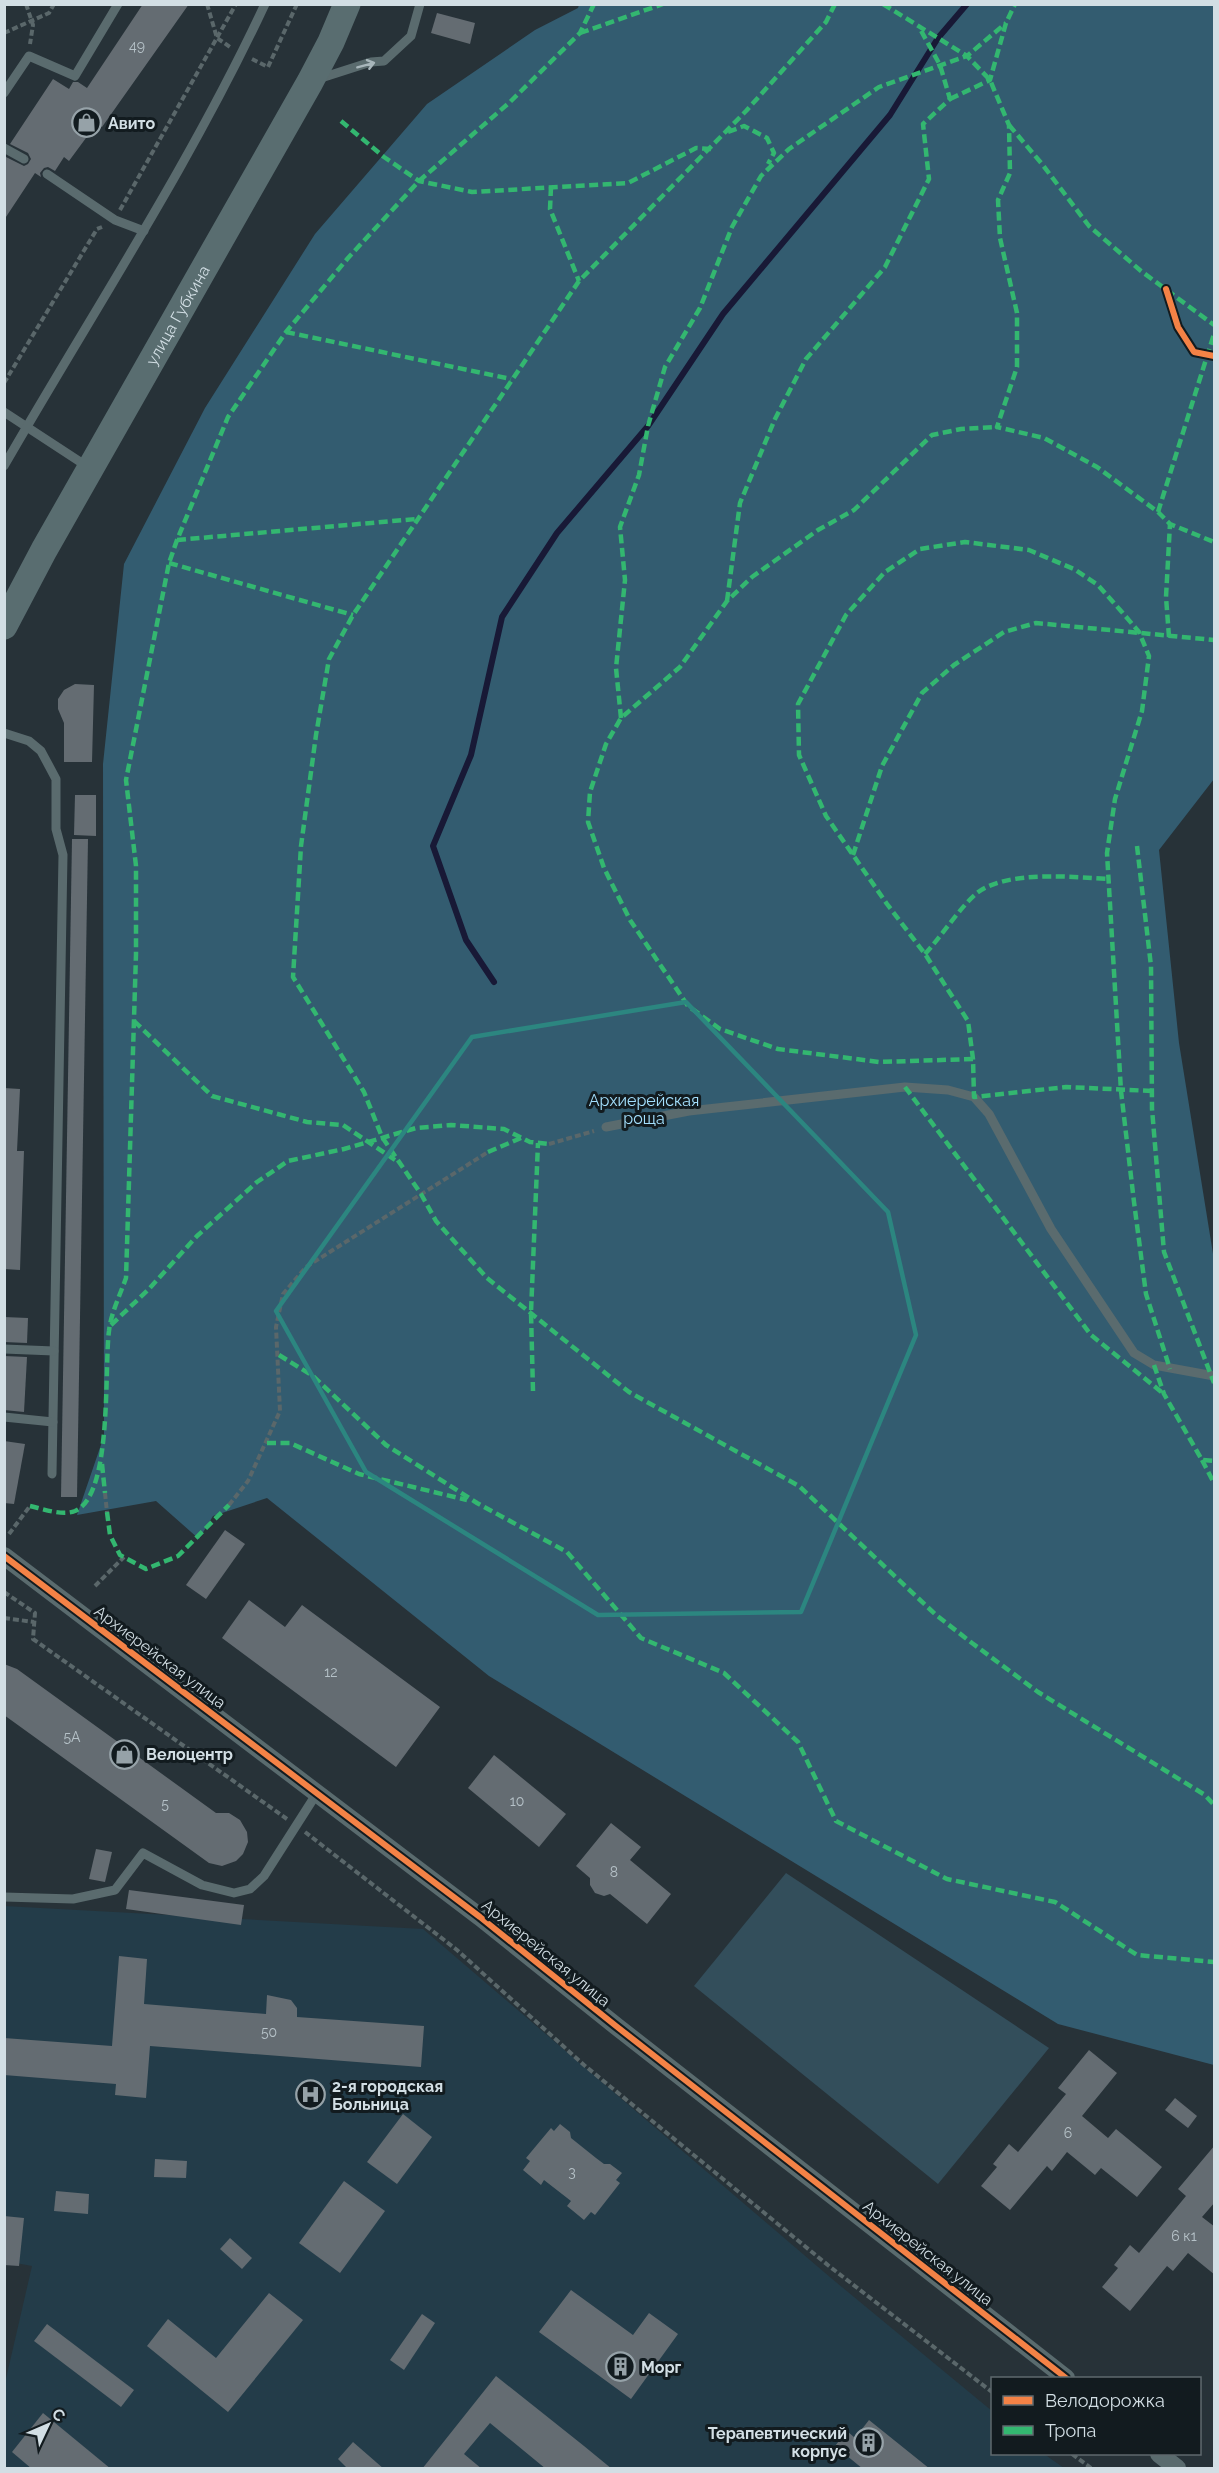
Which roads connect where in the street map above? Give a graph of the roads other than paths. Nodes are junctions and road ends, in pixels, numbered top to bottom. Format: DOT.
graph roads {
  1 [pos="118,4"];
  2 [pos="265,4"];
  3 [pos="347,4"];
  4 [pos="420,4"];
  5 [pos="4,74"];
  6 [pos="15,76"];
  7 [pos="310,82"];
  8 [pos="4,93"];
  9 [pos="4,148"];
  10 [pos="24,159"];
  11 [pos="47,174"];
  12 [pos="144,231"];
  13 [pos="4,412"];
  14 [pos="26,428"];
  15 [pos="4,466"];
  16 [pos="90,468"];
  17 [pos="4,626"];
  18 [pos="4,734"];
  19 [pos="606,1127"];
  20 [pos="4,1349"];
  21 [pos="54,1351"];
  22 [pos="1215,1376"];
  23 [pos="4,1417"];
  24 [pos="53,1422"];
  25 [pos="52,1473"];
  26 [pos="4,1556"];
  27 [pos="317,1793"];
  28 [pos="4,1897"];
  29 [pos="1063,2377"];
  30 [pos="1159,2455"];
  31 [pos="1177,2469"];
  1 -- 6 [label="lane"];
  2 -- 12 [label="lane"];
  3 -- 7 [label="main road, улица Губкина"];
  7 -- 4 [label="lane, one-way"];
  5 -- 6 [label="lane"];
  6 -- 8 [label="lane"];
  7 -- 16 [label="main road, улица Губкина"];
  9 -- 10 [label="lane"];
  11 -- 12 [label="lane"];
  12 -- 14 [label="lane"];
  13 -- 14 [label="lane"];
  14 -- 15 [label="lane"];
  14 -- 16 [label="lane"];
  16 -- 17 [label="main road, улица Губкина"];
  18 -- 21 [label="lane"];
  19 -- 22 [label="lane"];
  20 -- 21 [label="lane"];
  21 -- 24 [label="lane"];
  23 -- 24 [label="lane"];
  24 -- 25 [label="lane"];
  26 -- 27 [label="street, Архиерейская улица"];
  27 -- 28 [label="lane"];
  27 -- 29 [label="street, Архиерейская улица"];
  30 -- 31 [label="street"];
}
